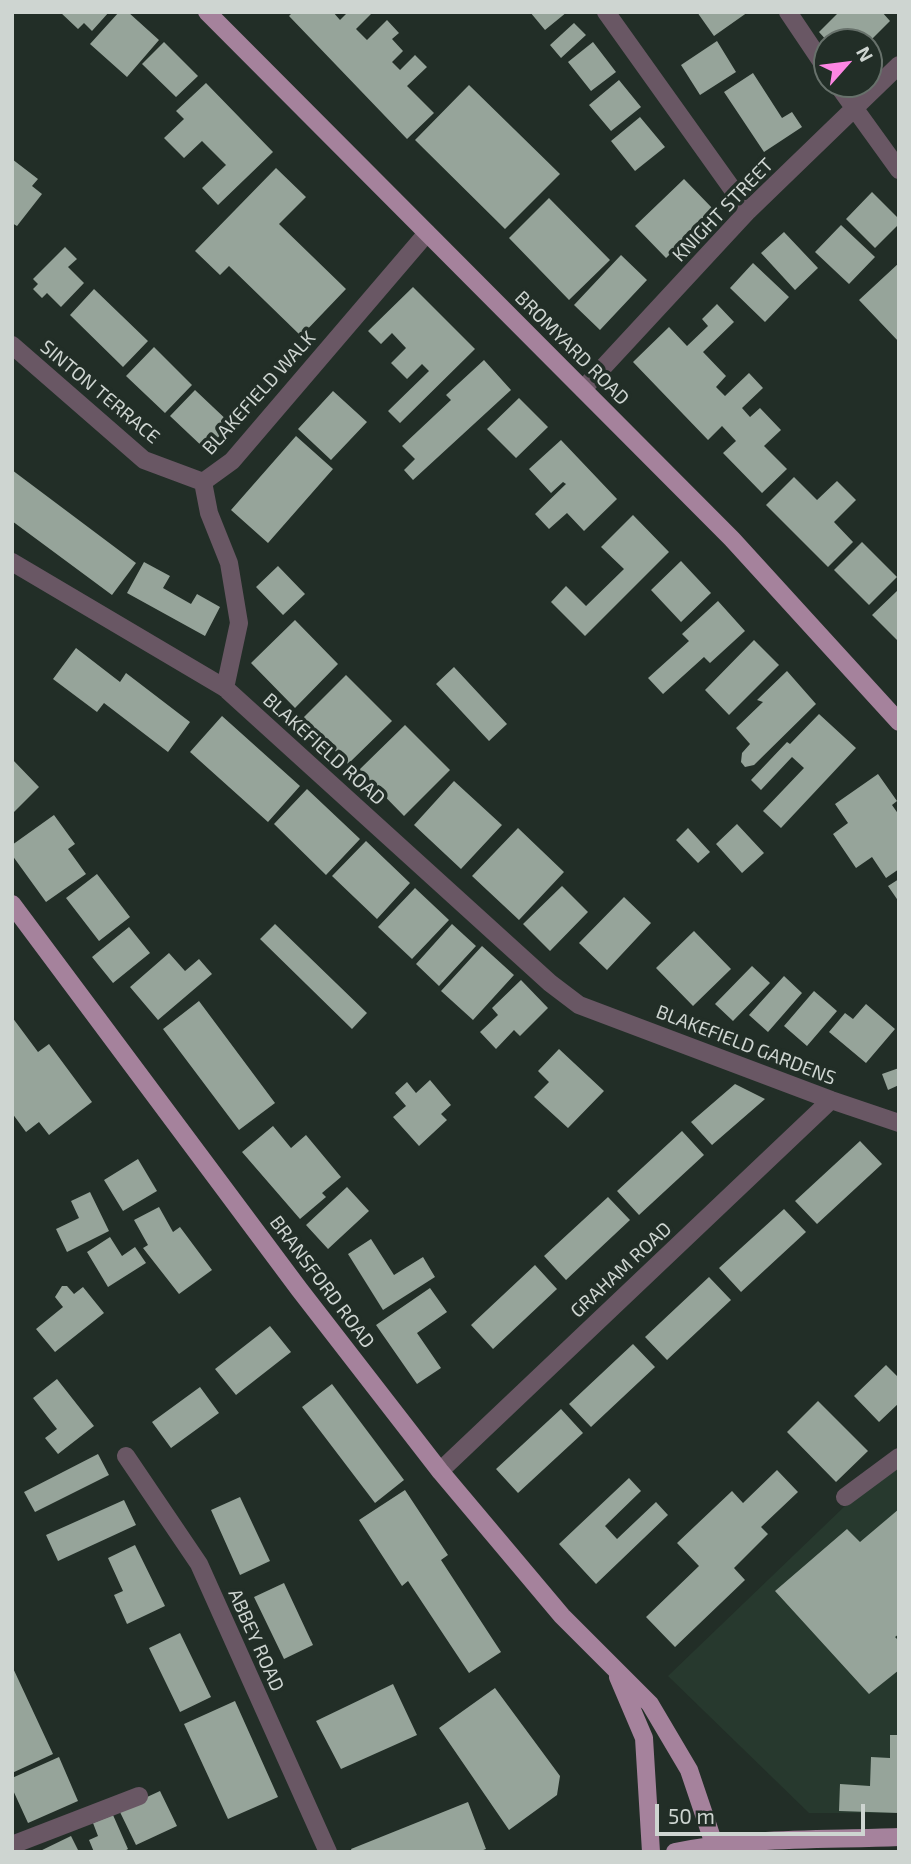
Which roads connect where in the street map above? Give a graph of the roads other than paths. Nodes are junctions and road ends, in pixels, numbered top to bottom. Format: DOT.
graph roads {
  1 [pos="207,12"];
  2 [pos="606,12"];
  3 [pos="788,12"];
  4 [pos="813,49"];
  5 [pos="899,65"];
  6 [pos="847,98"];
  7 [pos="854,108"];
  8 [pos="899,170"];
  9 [pos="748,211"];
  10 [pos="427,233"];
  11 [pos="12,345"];
  12 [pos="583,389"];
  13 [pos="203,482"];
  14 [pos="12,562"];
  15 [pos="225,688"];
  16 [pos="899,722"];
  17 [pos="12,904"];
  18 [pos="579,1005"];
  19 [pos="831,1100"];
  20 [pos="899,1123"];
  21 [pos="126,1456"];
  22 [pos="899,1457"];
  23 [pos="440,1471"];
  24 [pos="845,1497"];
  25 [pos="615,1670"];
  26 [pos="139,1796"];
  27 [pos="899,1837"];
  28 [pos="714,1844"];
  29 [pos="12,1845"];
  30 [pos="328,1852"];
  31 [pos="651,1852"];
  32 [pos="675,1852"];
  1 -- 10 [label="main road, BROMYARD ROAD"];
  2 -- 9 [label="street"];
  3 -- 4 [label="street"];
  5 -- 7 [label="street, KNIGHT STREET"];
  6 -- 7 [label="street"];
  7 -- 8 [label="street"];
  7 -- 9 [label="street, KNIGHT STREET"];
  9 -- 12 [label="street, KNIGHT STREET"];
  10 -- 12 [label="main road, BROMYARD ROAD"];
  10 -- 13 [label="street, BLAKEFIELD WALK"];
  11 -- 13 [label="street, SINTON TERRACE"];
  12 -- 16 [label="main road, BROMYARD ROAD"];
  13 -- 15 [label="street, BLAKEFIELD WALK"];
  14 -- 15 [label="street, BLAKEFIELD ROAD"];
  15 -- 18 [label="street, BLAKEFIELD ROAD"];
  17 -- 23 [label="main road, BRANSFORD ROAD"];
  18 -- 19 [label="street, BLAKEFIELD GARDENS"];
  19 -- 20 [label="street, BLAKEFIELD GARDENS"];
  19 -- 23 [label="street, GRAHAM ROAD"];
  21 -- 30 [label="street, ABBEY ROAD"];
  22 -- 24 [label="street"];
  23 -- 25 [label="main road, BRANSFORD ROAD"];
  25 -- 28 [label="main road, BRANSFORD ROAD"];
  25 -- 31 [label="main road, BRANSFORD ROAD"];
  26 -- 29 [label="street"];
  27 -- 28 [label="main road"];
  28 -- 32 [label="main road"];
}
